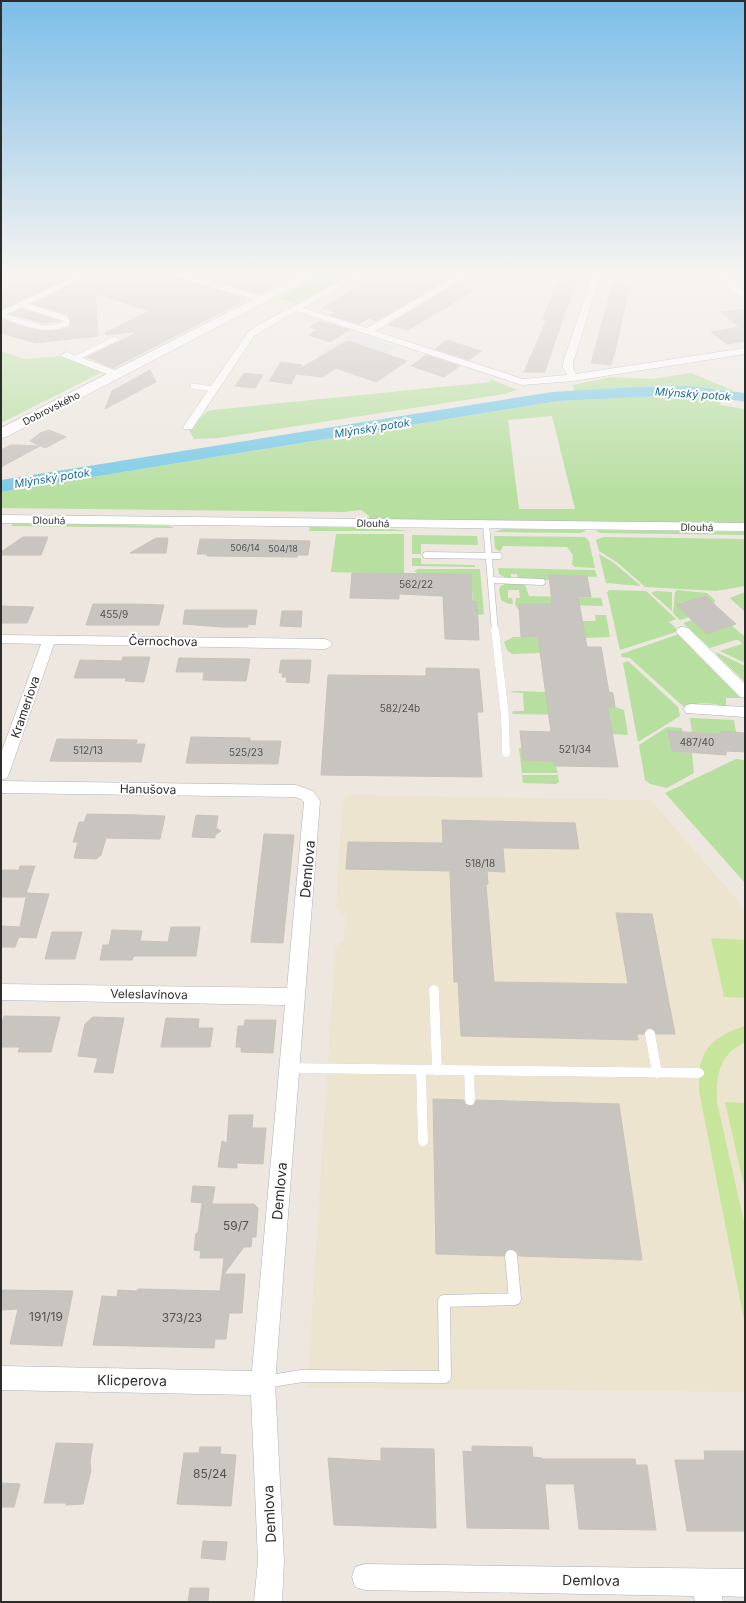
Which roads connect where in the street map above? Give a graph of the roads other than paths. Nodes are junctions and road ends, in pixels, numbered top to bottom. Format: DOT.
graph roads {
  1 [pos="93,348"];
  2 [pos="167,348"];
  3 [pos="242,348"];
  4 [pos="416,348"];
  5 [pos="573,348"];
  6 [pos="745,351"];
  7 [pos="71,357"];
  8 [pos="116,374"];
  9 [pos="573,378"];
  10 [pos="193,386"];
  11 [pos="214,388"];
  12 [pos="188,427"];
  13 [pos="1,434"];
  14 [pos="1,519"];
  15 [pos="486,524"];
  16 [pos="745,527"];
  17 [pos="426,555"];
  18 [pos="489,555"];
  19 [pos="500,556"];
  20 [pos="491,580"];
  21 [pos="542,582"];
  22 [pos="683,631"];
  23 [pos="1,639"];
  24 [pos="48,640"];
  25 [pos="325,644"];
  26 [pos="745,693"];
  27 [pos="691,709"];
  28 [pos="745,712"];
  29 [pos="506,752"];
  30 [pos="1,774"];
  31 [pos="1,787"];
  32 [pos="296,791"];
  33 [pos="434,990"];
  34 [pos="1,992"];
  35 [pos="296,997"];
  36 [pos="650,1034"];
  37 [pos="290,1068"];
  38 [pos="421,1070"];
  39 [pos="437,1070"];
  40 [pos="469,1070"];
  41 [pos="657,1073"];
  42 [pos="699,1073"];
  43 [pos="470,1100"];
  44 [pos="423,1141"];
  45 [pos="511,1256"];
  46 [pos="1,1378"];
  47 [pos="263,1383"];
  48 [pos="365,1576"];
  49 [pos="745,1583"];
  50 [pos="707,1592"];
  51 [pos="268,1602"];
  1 -- 7 [label="lane"];
  2 -- 8 [label="main road, Dobrovského"];
  3 -- 11 [label="street"];
  4 -- 9 [label="street"];
  5 -- 9 [label="street"];
  6 -- 9 [label="street"];
  7 -- 8 [label="street"];
  8 -- 13 [label="main road, Dobrovského"];
  10 -- 11 [label="lane"];
  11 -- 12 [label="street"];
  14 -- 15 [label="street, Dlouhá"];
  15 -- 16 [label="street, Dlouhá"];
  15 -- 18 [label="lane"];
  17 -- 18 [label="lane"];
  18 -- 19 [label="lane"];
  18 -- 20 [label="lane"];
  20 -- 21 [label="lane"];
  20 -- 29 [label="lane"];
  22 -- 26 [label="street"];
  23 -- 24 [label="street, Černochova"];
  24 -- 25 [label="street, Černochova"];
  24 -- 30 [label="street, Krameriova"];
  27 -- 28 [label="street"];
  31 -- 32 [label="street, Hanušova"];
  32 -- 35 [label="street, Demlova"];
  33 -- 39 [label="lane"];
  34 -- 35 [label="street, Veleslavínova"];
  35 -- 37 [label="street, Demlova"];
  36 -- 41 [label="lane"];
  37 -- 38 [label="lane"];
  37 -- 47 [label="street, Demlova"];
  38 -- 39 [label="lane"];
  38 -- 44 [label="lane"];
  39 -- 40 [label="lane"];
  40 -- 41 [label="lane"];
  40 -- 43 [label="lane"];
  41 -- 42 [label="lane"];
  45 -- 47 [label="lane"];
  46 -- 47 [label="street, Klicperova"];
  47 -- 51 [label="street, Demlova"];
  48 -- 50 [label="street, Demlova"];
  49 -- 50 [label="street, Demlova"];
}
